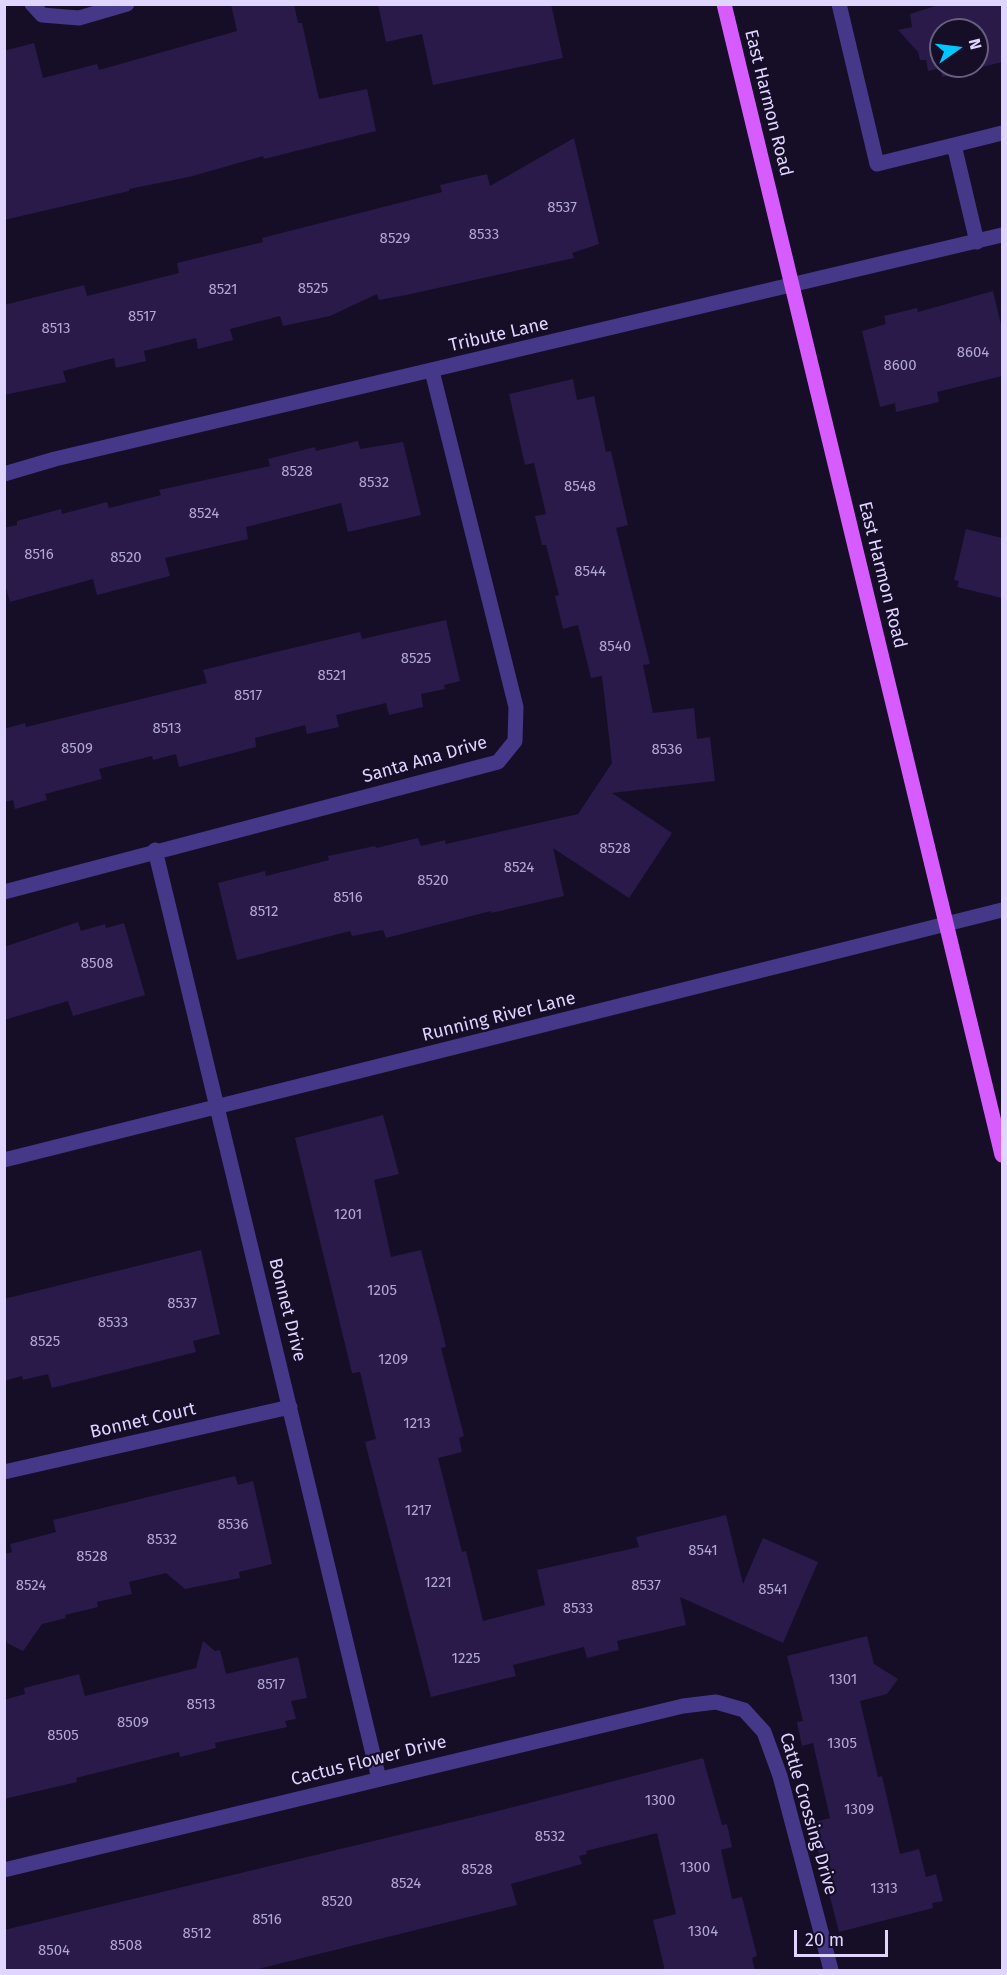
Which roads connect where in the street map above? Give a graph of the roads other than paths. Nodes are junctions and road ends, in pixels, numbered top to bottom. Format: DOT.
graph roads {
  1 [pos="32,4"];
  2 [pos="127,4"];
  3 [pos="724,4"];
  4 [pos="839,4"];
  5 [pos="1002,133"];
  6 [pos="954,146"];
  7 [pos="1002,236"];
  8 [pos="977,242"];
  9 [pos="792,286"];
  10 [pos="432,371"];
  11 [pos="4,474"];
  12 [pos="155,850"];
  13 [pos="4,891"];
  14 [pos="1002,910"];
  15 [pos="945,923"];
  16 [pos="218,1109"];
  17 [pos="1002,1155"];
  18 [pos="4,1160"];
  19 [pos="290,1407"];
  20 [pos="4,1472"];
  21 [pos="744,1710"];
  22 [pos="380,1779"];
  23 [pos="4,1870"];
  24 [pos="831,1971"];
  1 -- 2 [label="street"];
  3 -- 9 [label="main road, East Harmon Road"];
  4 -- 6 [label="street"];
  5 -- 6 [label="street"];
  6 -- 8 [label="street"];
  7 -- 8 [label="street, Tribute Lane"];
  8 -- 9 [label="street, Tribute Lane"];
  9 -- 10 [label="street, Tribute Lane"];
  9 -- 15 [label="main road, East Harmon Road"];
  10 -- 11 [label="street, Tribute Lane"];
  10 -- 12 [label="street, Santa Ana Drive"];
  12 -- 13 [label="street, Santa Ana Drive"];
  12 -- 16 [label="street, Bonnet Drive"];
  14 -- 15 [label="street, Running River Lane"];
  15 -- 16 [label="street, Running River Lane"];
  15 -- 17 [label="main road, East Harmon Road"];
  16 -- 18 [label="street, Running River Lane"];
  16 -- 19 [label="street, Bonnet Drive"];
  19 -- 20 [label="street, Bonnet Court"];
  19 -- 22 [label="street, Bonnet Drive"];
  21 -- 22 [label="street, Cactus Flower Drive"];
  21 -- 24 [label="street, Cattle Crossing Drive"];
  22 -- 23 [label="street, Cactus Flower Drive"];
}
